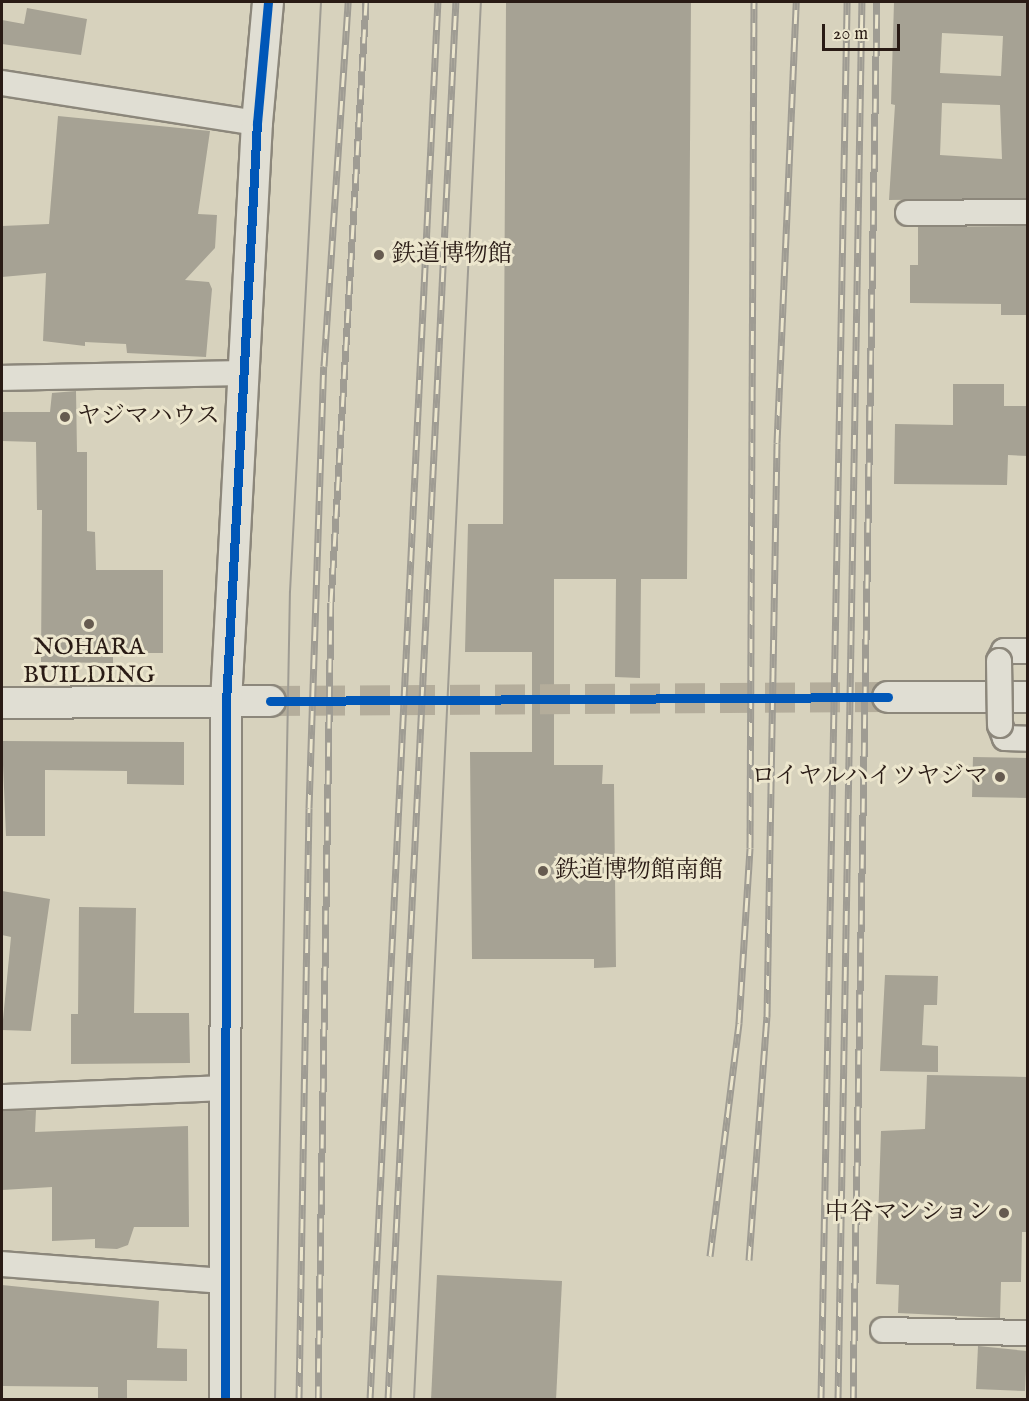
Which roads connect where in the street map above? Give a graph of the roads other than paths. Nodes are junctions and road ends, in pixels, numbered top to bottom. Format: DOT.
graph roads {
  1 [pos="268,2"];
  2 [pos="2,83"];
  3 [pos="257,123"];
  4 [pos="1028,212"];
  5 [pos="908,213"];
  6 [pos="243,373"];
  7 [pos="2,378"];
  8 [pos="1028,651"];
  9 [pos="888,697"];
  10 [pos="1028,697"];
  11 [pos="270,701"];
  12 [pos="2,702"];
  13 [pos="226,702"];
  14 [pos="1028,739"];
  15 [pos="226,1088"];
  16 [pos="2,1097"];
  17 [pos="2,1264"];
  18 [pos="224,1281"];
  19 [pos="883,1330"];
  20 [pos="1028,1333"];
  21 [pos="225,1400"];
  1 -- 3 [label="street"];
  2 -- 3 [label="street"];
  3 -- 6 [label="street"];
  4 -- 5 [label="street"];
  6 -- 7 [label="street"];
  6 -- 13 [label="street"];
  8 -- 14 [label="street, bridge"];
  9 -- 10 [label="street"];
  11 -- 13 [label="street"];
  12 -- 13 [label="street"];
  13 -- 15 [label="street"];
  15 -- 16 [label="street"];
  15 -- 18 [label="street"];
  17 -- 18 [label="street"];
  18 -- 21 [label="street"];
  19 -- 20 [label="street"];
}
